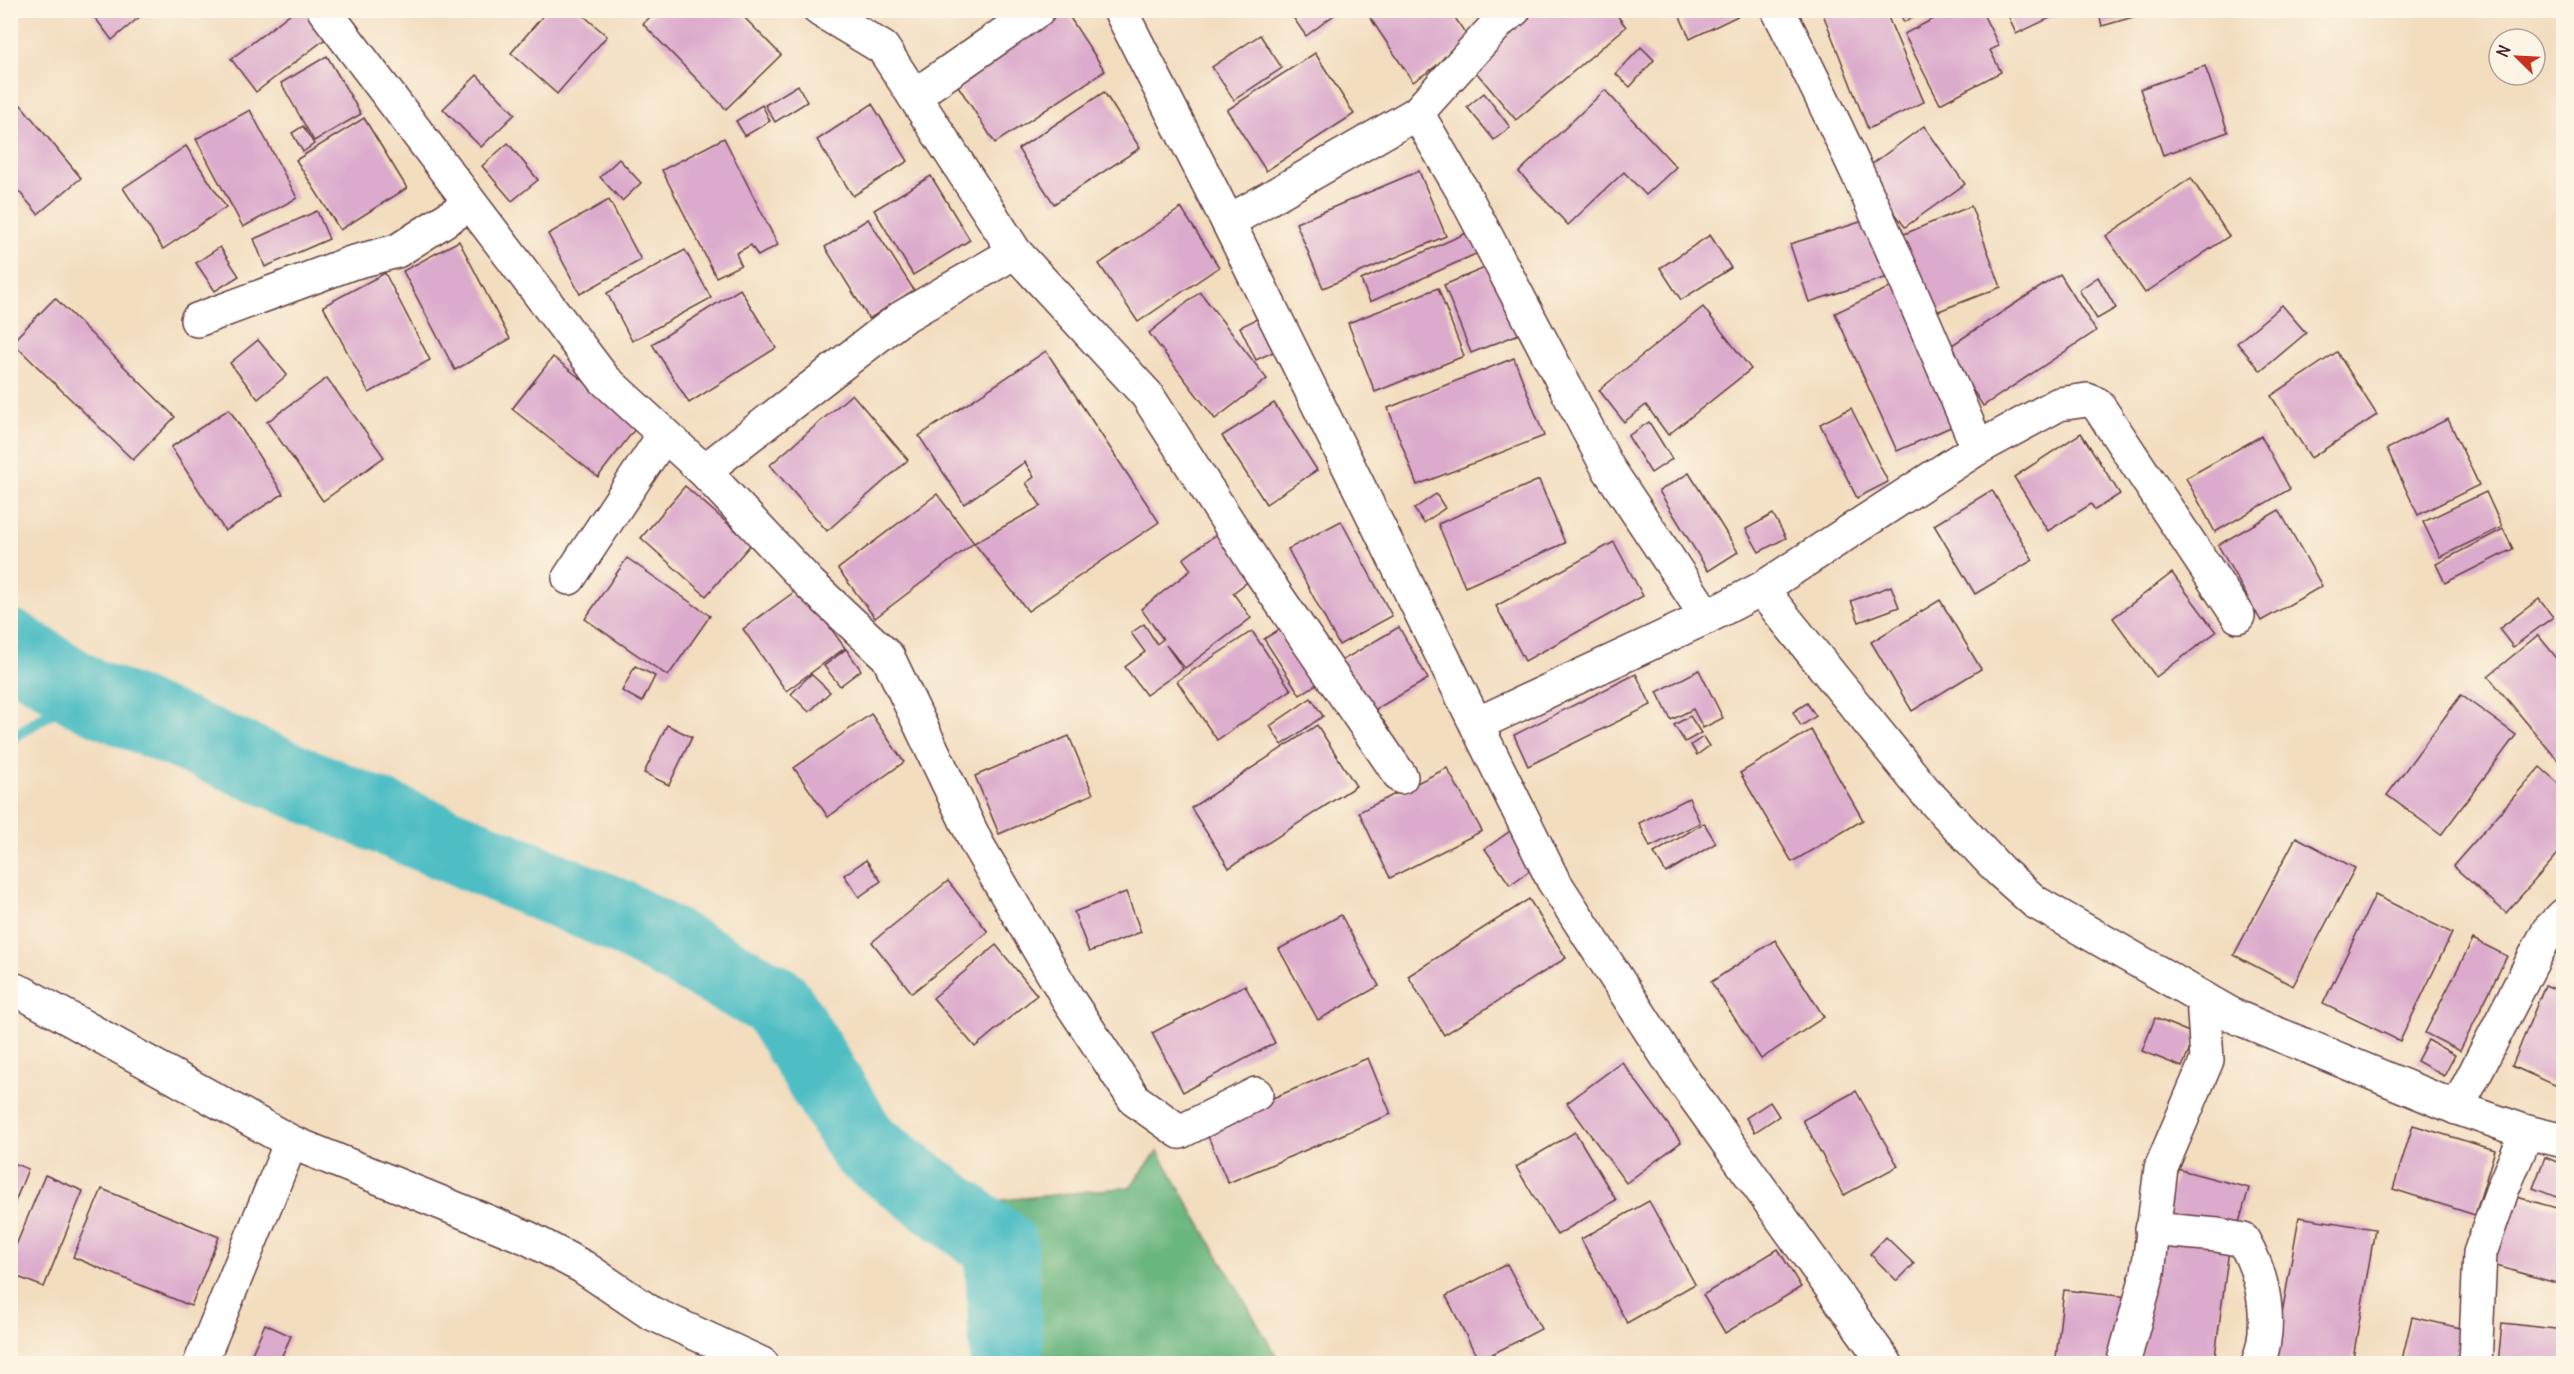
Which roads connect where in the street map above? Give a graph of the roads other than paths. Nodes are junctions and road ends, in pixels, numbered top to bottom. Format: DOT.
graph roads {
  1 [pos="324,10"];
  2 [pos="1038,10"];
  3 [pos="1120,10"];
  4 [pos="1514,10"];
  5 [pos="1778,10"];
  6 [pos="825,12"];
  7 [pos="914,96"];
  8 [pos="1417,113"];
  9 [pos="471,204"];
  10 [pos="1228,222"];
  11 [pos="1015,252"];
  12 [pos="197,321"];
  13 [pos="664,435"];
  14 [pos="1978,448"];
  15 [pos="704,471"];
  16 [pos="569,578"];
  17 [pos="1761,589"];
  18 [pos="2238,616"];
  19 [pos="1707,617"];
  20 [pos="1477,724"];
  21 [pos="1401,777"];
  22 [pos="2564,915"];
  23 [pos="10,988"];
  24 [pos="2203,998"];
  25 [pos="1256,1094"];
  26 [pos="2457,1108"];
  27 [pos="2528,1132"];
  28 [pos="2564,1141"];
  29 [pos="291,1142"];
  30 [pos="2152,1229"];
  31 [pos="200,1364"];
  32 [pos="762,1364"];
  33 [pos="1886,1364"];
  34 [pos="2123,1364"];
  35 [pos="2258,1364"];
  36 [pos="2475,1364"];
  1 -- 9 [label="street"];
  2 -- 7 [label="street"];
  3 -- 10 [label="street"];
  4 -- 8 [label="street"];
  5 -- 14 [label="street"];
  6 -- 7 [label="street"];
  7 -- 11 [label="street"];
  8 -- 10 [label="street"];
  8 -- 19 [label="street"];
  9 -- 12 [label="street"];
  9 -- 13 [label="street"];
  10 -- 20 [label="street"];
  11 -- 15 [label="street"];
  11 -- 21 [label="street"];
  13 -- 15 [label="street"];
  13 -- 16 [label="street"];
  14 -- 17 [label="street"];
  14 -- 18 [label="street"];
  15 -- 25 [label="street"];
  17 -- 19 [label="street"];
  17 -- 24 [label="street"];
  19 -- 20 [label="street"];
  20 -- 33 [label="street"];
  22 -- 26 [label="street"];
  23 -- 29 [label="street"];
  24 -- 26 [label="street"];
  24 -- 30 [label="street"];
  26 -- 27 [label="street"];
  27 -- 28 [label="street"];
  27 -- 36 [label="street"];
  29 -- 31 [label="street"];
  29 -- 32 [label="street"];
  30 -- 34 [label="street"];
  30 -- 35 [label="street"];
}
